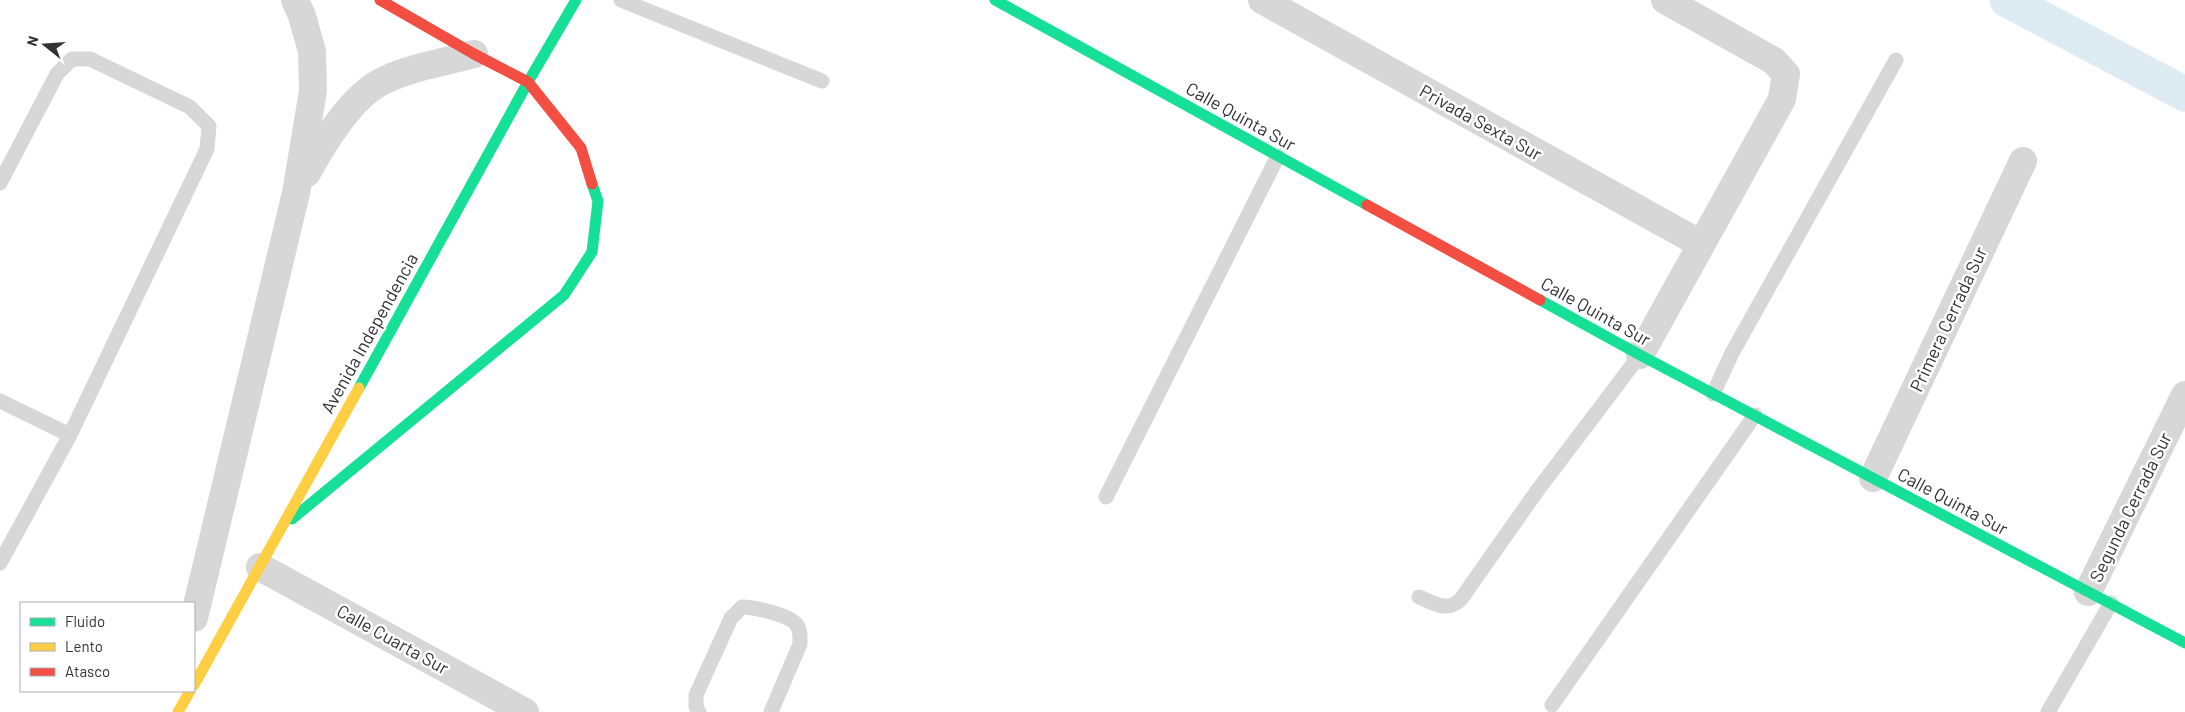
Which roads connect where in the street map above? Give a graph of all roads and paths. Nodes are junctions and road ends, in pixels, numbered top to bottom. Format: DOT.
graph roads {
  1 [pos="295,0"];
  2 [pos="380,0"];
  3 [pos="576,0"];
  4 [pos="621,0"];
  5 [pos="995,0"];
  6 [pos="1262,0"];
  7 [pos="1665,0"];
  8 [pos="474,54"];
  9 [pos="1896,60"];
  10 [pos="822,81"];
  11 [pos="528,82"];
  12 [pos="1278,156"];
  13 [pos="2023,161"];
  14 [pos="0,182"];
  15 [pos="296,193"];
  16 [pos="1701,244"];
  17 [pos="1640,355"];
  18 [pos="1714,394"];
  19 [pos="2185,395"];
  20 [pos="0,401"];
  21 [pos="1755,415"];
  22 [pos="70,435"];
  23 [pos="1872,478"];
  24 [pos="1106,497"];
  25 [pos="281,528"];
  26 [pos="0,563"];
  27 [pos="260,567"];
  28 [pos="1419,598"];
  29 [pos="2100,598"];
  30 [pos="195,614"];
  31 [pos="2185,643"];
  32 [pos="195,683"];
  33 [pos="177,692"];
  34 [pos="189,692"];
  35 [pos="1552,705"];
  36 [pos="172,712"];
  37 [pos="178,712"];
  38 [pos="525,712"];
  39 [pos="699,712"];
  40 [pos="771,712"];
  41 [pos="2048,712"];
  1 -- 15 [label="street"];
  2 -- 8 [label="street"];
  3 -- 11 [label="street, Avenida Independencia"];
  4 -- 10 [label="lane"];
  5 -- 12 [label="street, Calle Quinta Sur"];
  6 -- 16 [label="street, Privada Sexta Sur"];
  7 -- 16 [label="street"];
  8 -- 11 [label="street"];
  8 -- 15 [label="street"];
  9 -- 18 [label="lane"];
  11 -- 25 [label="street, Avenida Independencia"];
  11 -- 25 [label="street"];
  12 -- 17 [label="street, Calle Quinta Sur"];
  12 -- 24 [label="lane"];
  13 -- 23 [label="street, Primera Cerrada Sur"];
  14 -- 22 [label="lane"];
  15 -- 30 [label="street"];
  16 -- 17 [label="street"];
  17 -- 18 [label="street, Calle Quinta Sur"];
  17 -- 28 [label="lane"];
  18 -- 21 [label="street, Calle Quinta Sur"];
  19 -- 29 [label="street, Segunda Cerrada Sur"];
  20 -- 22 [label="lane"];
  21 -- 23 [label="street, Calle Quinta Sur"];
  21 -- 35 [label="lane"];
  22 -- 26 [label="lane"];
  23 -- 29 [label="street, Calle Quinta Sur"];
  25 -- 27 [label="street, Avenida Independencia"];
  27 -- 32 [label="street, Avenida Independencia"];
  27 -- 38 [label="street, Calle Cuarta Sur"];
  29 -- 31 [label="street, Calle Quinta Sur"];
  29 -- 41 [label="lane"];
  33 -- 36 [label="street"];
  34 -- 37 [label="street"];
  39 -- 40 [label="lane"];
}
